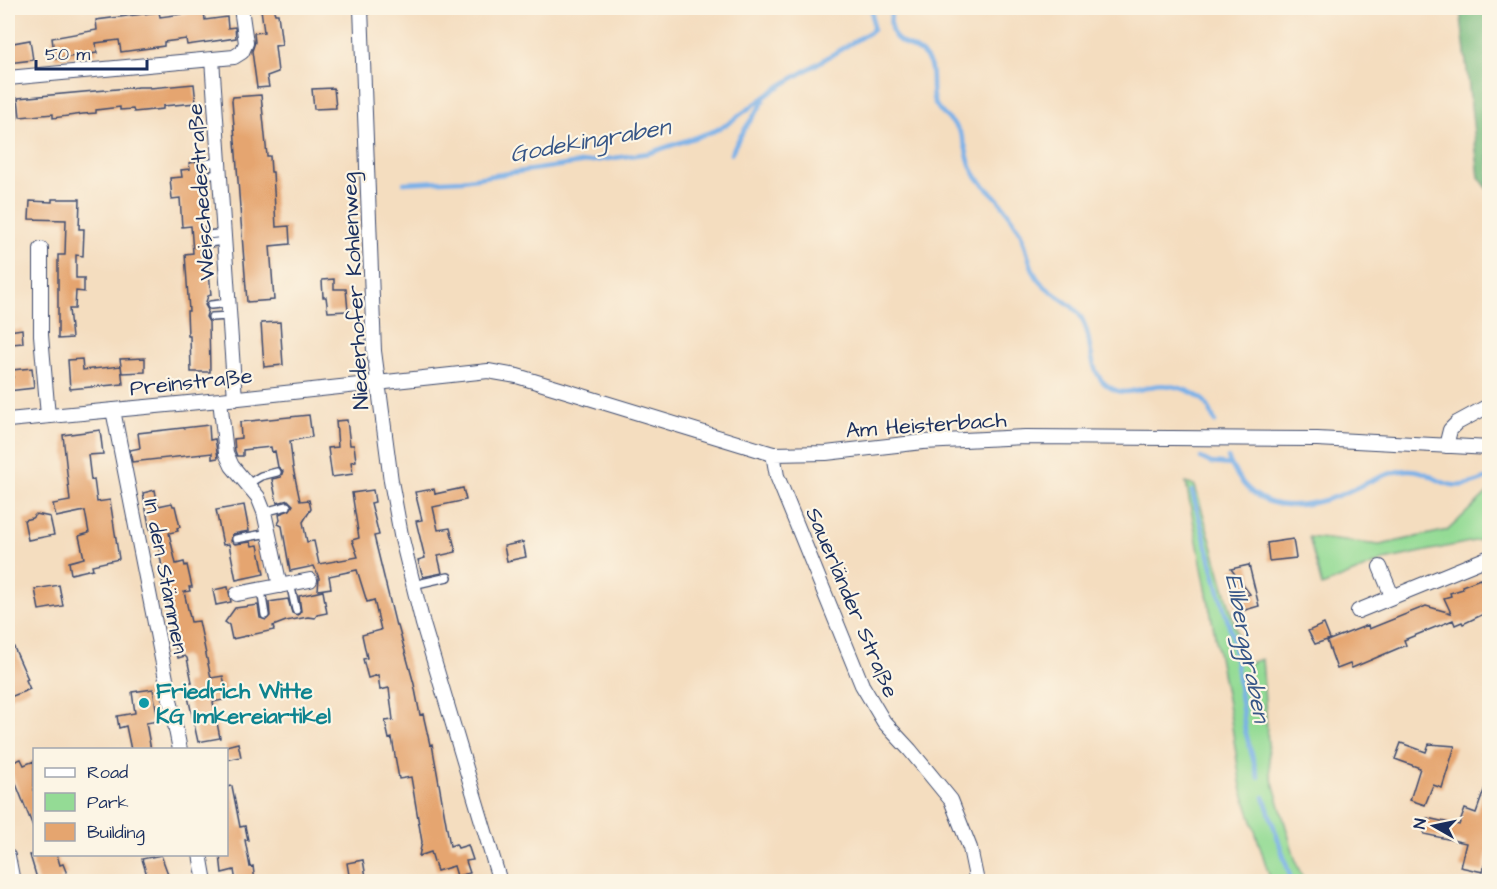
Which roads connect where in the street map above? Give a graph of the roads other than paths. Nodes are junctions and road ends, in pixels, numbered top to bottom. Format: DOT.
graph roads {
  1 [pos="241,8"];
  2 [pos="361,8"];
  3 [pos="212,59"];
  4 [pos="8,78"];
  5 [pos="8,94"];
  6 [pos="14,117"];
  7 [pos="202,164"];
  8 [pos="220,168"];
  9 [pos="203,176"];
  10 [pos="225,237"];
  11 [pos="208,239"];
  12 [pos="41,249"];
  13 [pos="211,305"];
  14 [pos="230,309"];
  15 [pos="212,317"];
  16 [pos="378,383"];
  17 [pos="235,399"];
  18 [pos="220,400"];
  19 [pos="1490,405"];
  20 [pos="113,410"];
  21 [pos="48,416"];
  22 [pos="8,420"];
  23 [pos="1446,446"];
  24 [pos="1490,448"];
  25 [pos="773,454"];
  26 [pos="277,472"];
  27 [pos="246,485"];
  28 [pos="287,506"];
  29 [pos="264,512"];
  30 [pos="268,532"];
  31 [pos="236,538"];
  32 [pos="1490,557"];
  33 [pos="1380,567"];
  34 [pos="448,577"];
  35 [pos="310,580"];
  36 [pos="285,585"];
  37 [pos="413,585"];
  38 [pos="261,590"];
  39 [pos="237,594"];
  40 [pos="1392,596"];
  41 [pos="296,610"];
  42 [pos="1358,611"];
  43 [pos="265,615"];
  44 [pos="180,748"];
  45 [pos="8,856"];
  46 [pos="200,856"];
  47 [pos="14,882"];
  48 [pos="205,882"];
  49 [pos="500,882"];
  50 [pos="977,882"];
  1 -- 3 [label="street"];
  2 -- 16 [label="street, Niederhofer Kohlenweg"];
  3 -- 4 [label="street"];
  3 -- 8 [label="street, Weischedestraße"];
  5 -- 6 [label="lane"];
  7 -- 8 [label="lane"];
  8 -- 9 [label="lane"];
  8 -- 10 [label="street, Weischedestraße"];
  10 -- 11 [label="lane"];
  10 -- 14 [label="street, Weischedestraße"];
  12 -- 21 [label="street"];
  13 -- 14 [label="lane"];
  14 -- 15 [label="lane"];
  14 -- 17 [label="street, Weischedestraße"];
  16 -- 17 [label="street, Preinstraße"];
  16 -- 25 [label="street, Am Heisterbach"];
  16 -- 37 [label="street, Niederhofer Kohlenweg"];
  17 -- 18 [label="street, Preinstraße"];
  18 -- 20 [label="street, Preinstraße"];
  18 -- 27 [label="street"];
  19 -- 23 [label="street"];
  20 -- 21 [label="street, Preinstraße"];
  20 -- 44 [label="street, In den Stämmen"];
  21 -- 22 [label="street, Preinstraße"];
  23 -- 24 [label="street, Am Heisterbach"];
  23 -- 25 [label="street, Am Heisterbach"];
  25 -- 50 [label="street, Sauerländer Straße"];
  26 -- 27 [label="lane"];
  27 -- 29 [label="street"];
  28 -- 29 [label="lane"];
  29 -- 30 [label="street"];
  30 -- 31 [label="lane"];
  30 -- 36 [label="street"];
  32 -- 40 [label="street"];
  33 -- 40 [label="street"];
  34 -- 37 [label="lane"];
  35 -- 36 [label="street"];
  36 -- 38 [label="street"];
  36 -- 41 [label="lane"];
  37 -- 49 [label="street, Niederhofer Kohlenweg"];
  38 -- 39 [label="street"];
  38 -- 43 [label="lane"];
  40 -- 42 [label="street"];
  45 -- 47 [label="street"];
  46 -- 48 [label="street"];
}
